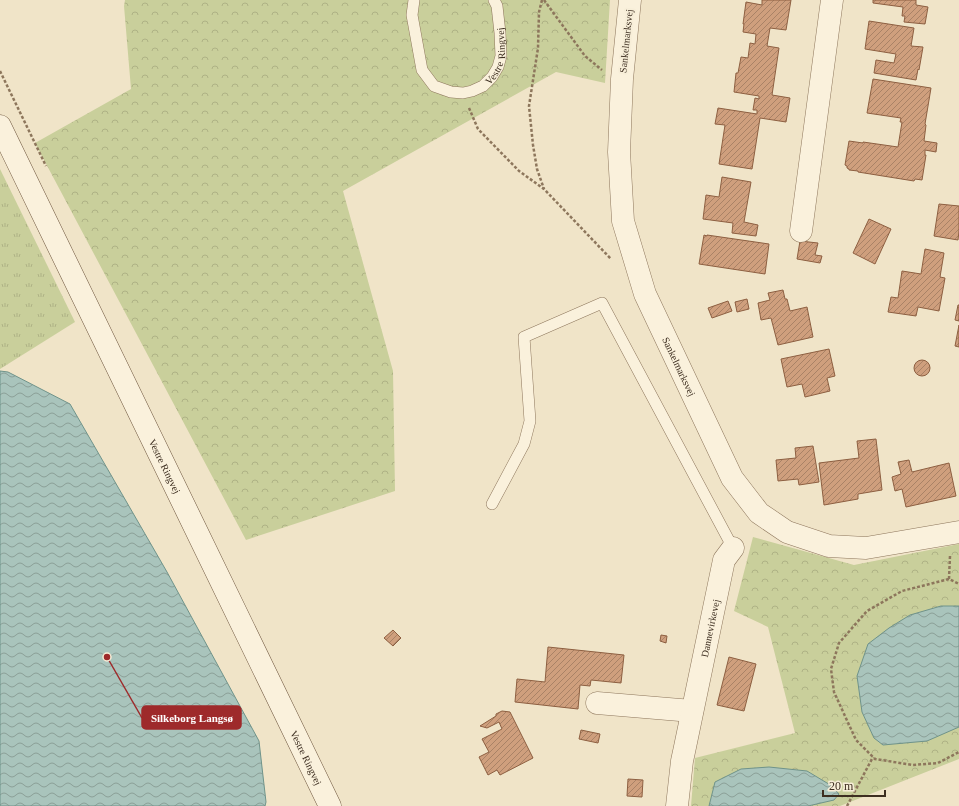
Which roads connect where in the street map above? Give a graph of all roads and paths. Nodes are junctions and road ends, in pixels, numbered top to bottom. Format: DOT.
graph roads {
  1 [pos="414,0"];
  2 [pos="494,0"];
  3 [pos="543,0"];
  4 [pos="630,0"];
  5 [pos="832,0"];
  6 [pos="622,79"];
  7 [pos="463,93"];
  8 [pos="0,126"];
  9 [pos="544,189"];
  10 [pos="801,231"];
  11 [pos="613,261"];
  12 [pos="492,504"];
  13 [pos="955,532"];
  14 [pos="733,548"];
  15 [pos="948,580"];
  16 [pos="959,584"];
  17 [pos="597,703"];
  18 [pos="692,711"];
  19 [pos="959,752"];
  20 [pos="873,757"];
  21 [pos="330,806"];
  22 [pos="677,806"];
  23 [pos="847,806"];
  1 -- 7 [label="lane, Vestre Ringvej"];
  2 -- 7 [label="lane, Vestre Ringvej"];
  3 -- 6 [label="path"];
  3 -- 9 [label="path"];
  4 -- 6 [label="street, Sankelmarksvej"];
  5 -- 10 [label="street"];
  6 -- 13 [label="street, Sankelmarksvej"];
  7 -- 9 [label="path"];
  8 -- 21 [label="street, Vestre Ringvej"];
  9 -- 11 [label="path"];
  12 -- 14 [label="lane"];
  13 -- 15 [label="path"];
  14 -- 18 [label="street, Dannevirkevej"];
  15 -- 16 [label="path"];
  15 -- 20 [label="path"];
  17 -- 18 [label="street"];
  18 -- 22 [label="street, Dannevirkevej"];
  19 -- 20 [label="path"];
  20 -- 23 [label="path"];
}
